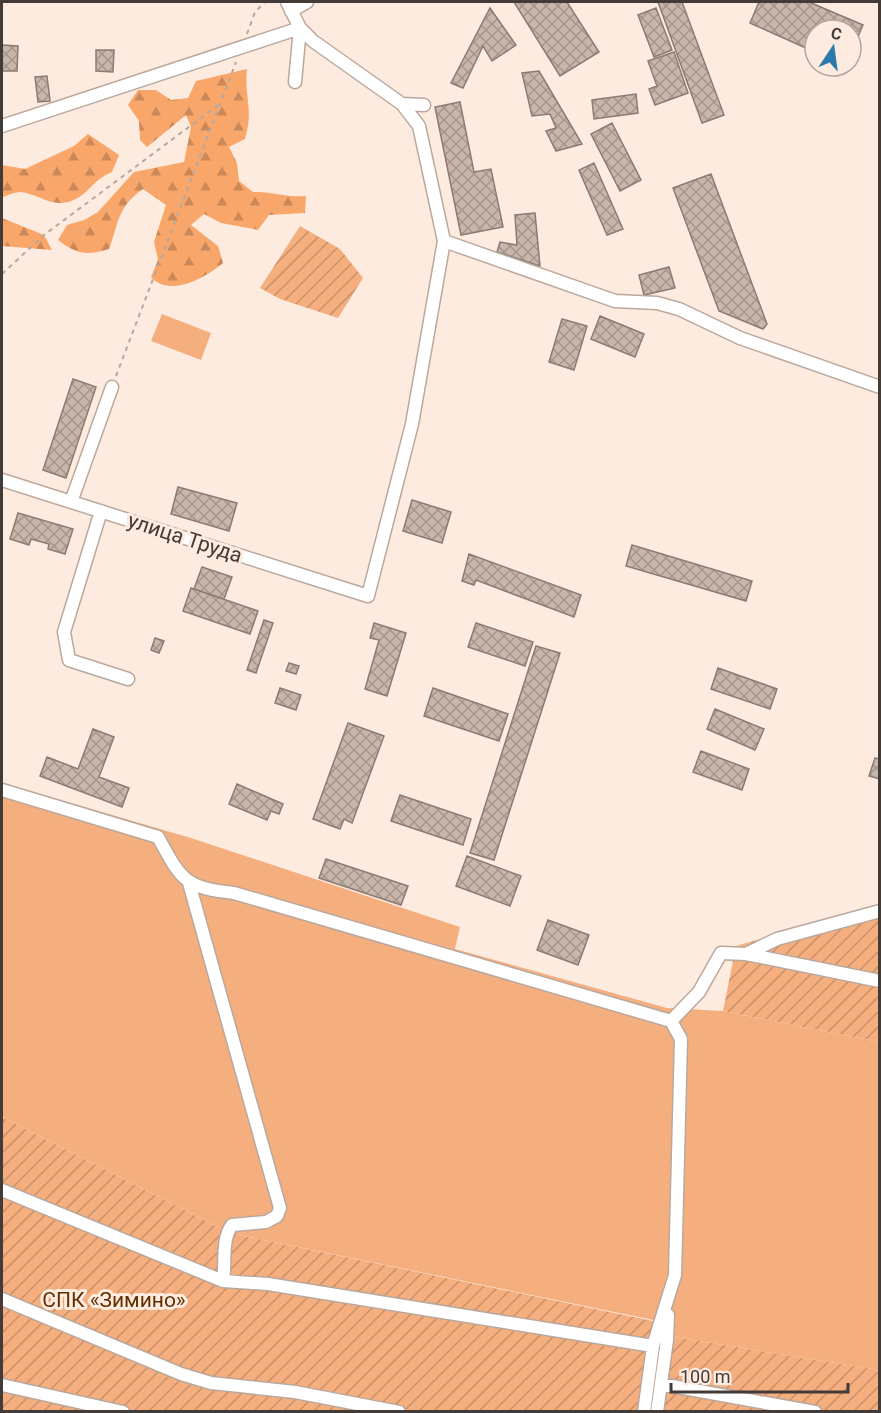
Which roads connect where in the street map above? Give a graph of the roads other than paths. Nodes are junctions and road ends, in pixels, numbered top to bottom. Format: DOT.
graph roads {
  1 [pos="307,2"];
  2 [pos="289,6"];
  3 [pos="300,28"];
  4 [pos="295,81"];
  5 [pos="402,104"];
  6 [pos="423,105"];
  7 [pos="2,126"];
  8 [pos="444,241"];
  9 [pos="112,387"];
  10 [pos="879,387"];
  11 [pos="2,480"];
  12 [pos="71,502"];
  13 [pos="101,511"];
  14 [pos="128,679"];
  15 [pos="2,790"];
  16 [pos="189,883"];
  17 [pos="879,911"];
  18 [pos="746,954"];
  19 [pos="879,981"];
  20 [pos="671,1021"];
  21 [pos="2,1190"];
  22 [pos="223,1281"];
  23 [pos="2,1299"];
  24 [pos="668,1302"];
  25 [pos="653,1346"];
  26 [pos="661,1384"];
  27 [pos="2,1385"];
  28 [pos="123,1412"];
  29 [pos="399,1412"];
  30 [pos="644,1412"];
  31 [pos="657,1412"];
  32 [pos="815,1412"];
  1 -- 2 [label="street"];
  2 -- 3 [label="street"];
  3 -- 4 [label="street"];
  3 -- 5 [label="street"];
  3 -- 7 [label="street"];
  5 -- 6 [label="street"];
  5 -- 8 [label="street"];
  8 -- 10 [label="street"];
  8 -- 13 [label="street, улица Труда"];
  9 -- 12 [label="street"];
  11 -- 12 [label="street, улица Труда"];
  12 -- 13 [label="street, улица Труда"];
  13 -- 14 [label="street"];
  15 -- 16 [label="street"];
  16 -- 20 [label="street"];
  16 -- 22 [label="street"];
  17 -- 18 [label="street"];
  18 -- 19 [label="street"];
  18 -- 20 [label="street"];
  20 -- 24 [label="street"];
  21 -- 22 [label="street"];
  22 -- 25 [label="street"];
  23 -- 29 [label="street"];
  24 -- 25 [label="street"];
  24 -- 26 [label="street"];
  25 -- 30 [label="street"];
  26 -- 31 [label="street"];
  26 -- 32 [label="street"];
  27 -- 28 [label="street"];
}
